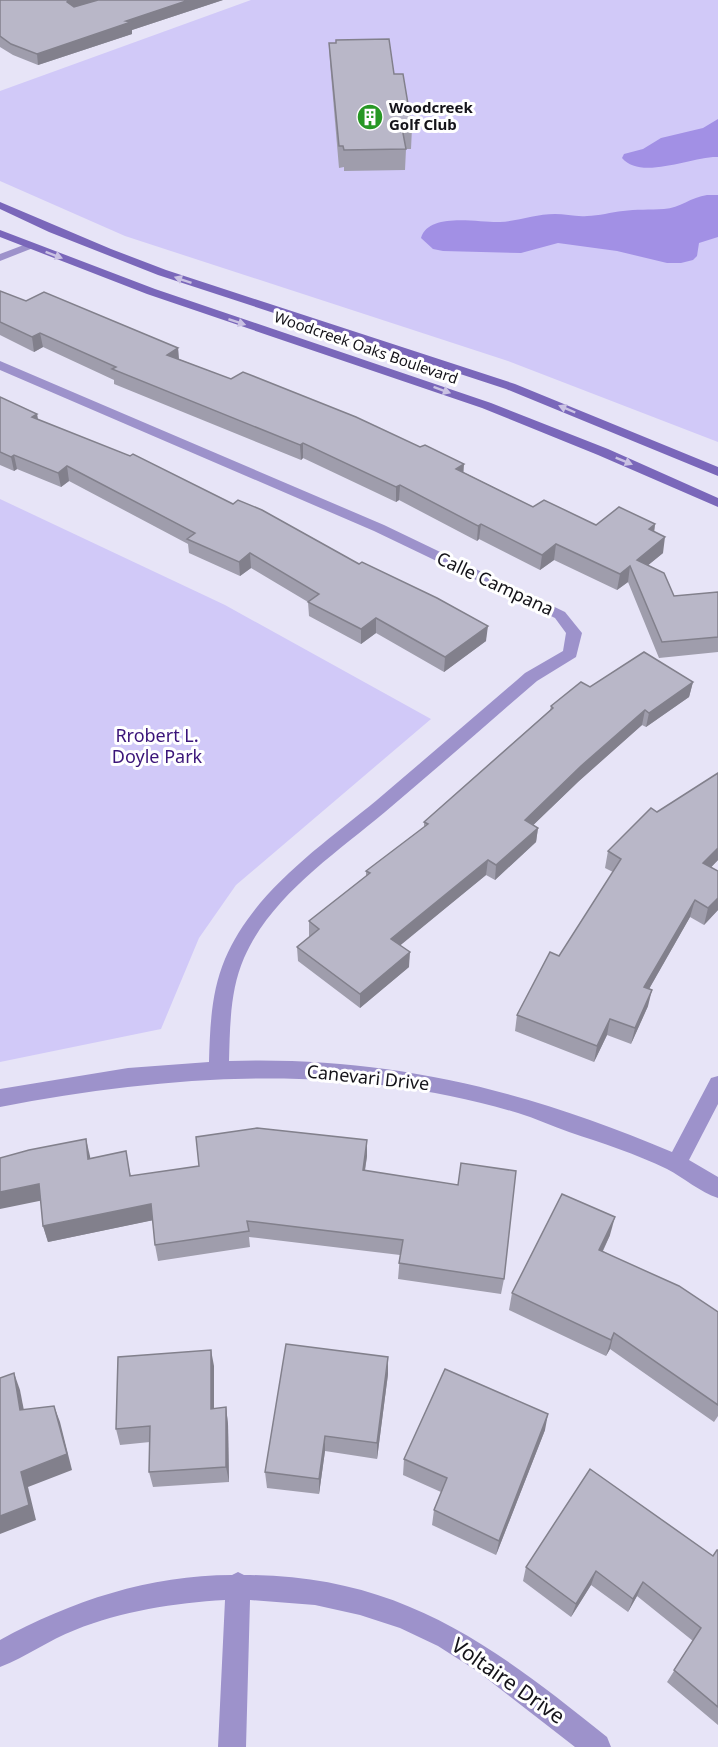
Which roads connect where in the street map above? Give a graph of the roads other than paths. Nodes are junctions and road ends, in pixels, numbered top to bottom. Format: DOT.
graph roads {
  1 [pos="0,205"];
  2 [pos="57,232"];
  3 [pos="0,233"];
  4 [pos="29,246"];
  5 [pos="0,258"];
  6 [pos="0,365"];
  7 [pos="718,472"];
  8 [pos="718,503"];
  9 [pos="219,1070"];
  10 [pos="718,1084"];
  11 [pos="0,1098"];
  12 [pos="676,1164"];
  13 [pos="718,1189"];
  14 [pos="238,1586"];
  15 [pos="0,1654"];
  16 [pos="232,1747"];
  17 [pos="597,1747"];
  1 -- 2 [label="main road, Woodcreek Oaks Boulevard"];
  2 -- 4 [label="main road"];
  7 -- 2 [label="main road, Woodcreek Oaks Boulevard, one-way"];
  3 -- 4 [label="main road, Woodcreek Oaks Boulevard"];
  4 -- 5 [label="street"];
  4 -- 8 [label="main road, Woodcreek Oaks Boulevard, one-way"];
  6 -- 9 [label="street, Calle Campana"];
  9 -- 11 [label="street, Canevari Drive"];
  9 -- 12 [label="street, Canevari Drive"];
  10 -- 12 [label="street"];
  12 -- 13 [label="street, Canevari Drive"];
  14 -- 15 [label="street, Voltaire Drive"];
  14 -- 16 [label="street"];
  14 -- 17 [label="street, Voltaire Drive"];
}
